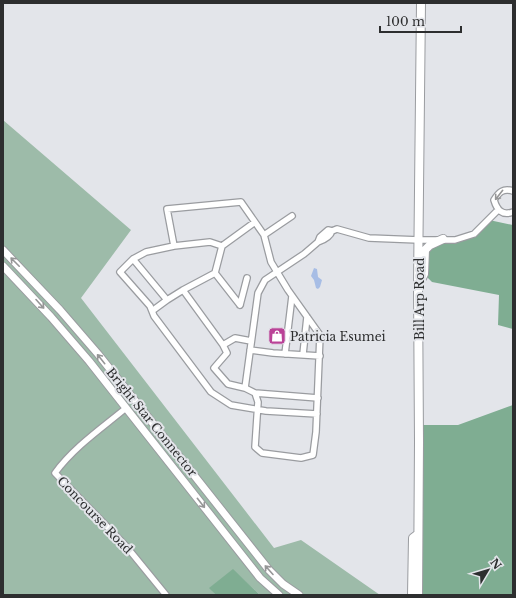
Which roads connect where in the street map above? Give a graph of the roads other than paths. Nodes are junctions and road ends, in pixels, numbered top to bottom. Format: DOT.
graph roads {
  1 [pos="421,3"];
  2 [pos="513,191"];
  3 [pos="498,210"];
  4 [pos="513,212"];
  5 [pos="292,216"];
  6 [pos="255,222"];
  7 [pos="264,235"];
  8 [pos="419,240"];
  9 [pos="443,240"];
  10 [pos="174,246"];
  11 [pos="222,246"];
  12 [pos="3,250"];
  13 [pos="133,259"];
  14 [pos="3,266"];
  15 [pos="277,272"];
  16 [pos="215,274"];
  17 [pos="247,278"];
  18 [pos="418,285"];
  19 [pos="183,290"];
  20 [pos="292,296"];
  21 [pos="168,300"];
  22 [pos="152,311"];
  23 [pos="307,317"];
  24 [pos="251,341"];
  25 [pos="223,345"];
  26 [pos="250,350"];
  27 [pos="285,354"];
  28 [pos="303,354"];
  29 [pos="320,356"];
  30 [pos="245,388"];
  31 [pos="255,392"];
  32 [pos="318,398"];
  33 [pos="126,408"];
  34 [pos="258,409"];
  35 [pos="317,414"];
  36 [pos="418,535"];
  37 [pos="418,578"];
  38 [pos="166,595"];
  39 [pos="279,595"];
  40 [pos="299,595"];
  41 [pos="412,595"];
  42 [pos="418,595"];
  43 [pos="424,595"];
  1 -- 8 [label="main road, Bill Arp Road"];
  2 -- 3 [label="street, one-way"];
  3 -- 4 [label="street"];
  3 -- 9 [label="street"];
  5 -- 7 [label="street"];
  6 -- 7 [label="street"];
  6 -- 10 [label="street"];
  6 -- 11 [label="street"];
  7 -- 15 [label="street"];
  8 -- 9 [label="street"];
  8 -- 15 [label="street"];
  8 -- 18 [label="main road, Bill Arp Road"];
  9 -- 18 [label="main road"];
  10 -- 11 [label="street"];
  10 -- 13 [label="street"];
  11 -- 16 [label="street"];
  40 -- 12 [label="street, Bright Star Connector, one-way"];
  13 -- 21 [label="street"];
  13 -- 22 [label="street"];
  14 -- 33 [label="street, Bright Star Connector, one-way"];
  15 -- 20 [label="street"];
  15 -- 24 [label="street"];
  16 -- 17 [label="street"];
  16 -- 19 [label="street"];
  18 -- 36 [label="main road, Bill Arp Road"];
  19 -- 21 [label="street"];
  19 -- 25 [label="street"];
  20 -- 23 [label="street"];
  20 -- 27 [label="street"];
  21 -- 22 [label="street"];
  22 -- 34 [label="street"];
  23 -- 28 [label="street"];
  23 -- 29 [label="street"];
  24 -- 25 [label="street"];
  24 -- 26 [label="street"];
  25 -- 30 [label="street"];
  26 -- 27 [label="street"];
  26 -- 30 [label="street"];
  27 -- 28 [label="street"];
  28 -- 29 [label="street"];
  29 -- 32 [label="street"];
  30 -- 31 [label="street"];
  31 -- 32 [label="street"];
  31 -- 34 [label="street"];
  32 -- 35 [label="street"];
  33 -- 38 [label="street, Concourse Road"];
  33 -- 39 [label="street, Bright Star Connector, one-way"];
  34 -- 35 [label="street"];
  34 -- 35 [label="street"];
  36 -- 37 [label="main road, Bill Arp Road"];
  36 -- 41 [label="main road"];
  37 -- 42 [label="main road, Bill Arp Road"];
  37 -- 43 [label="main road"];
}
